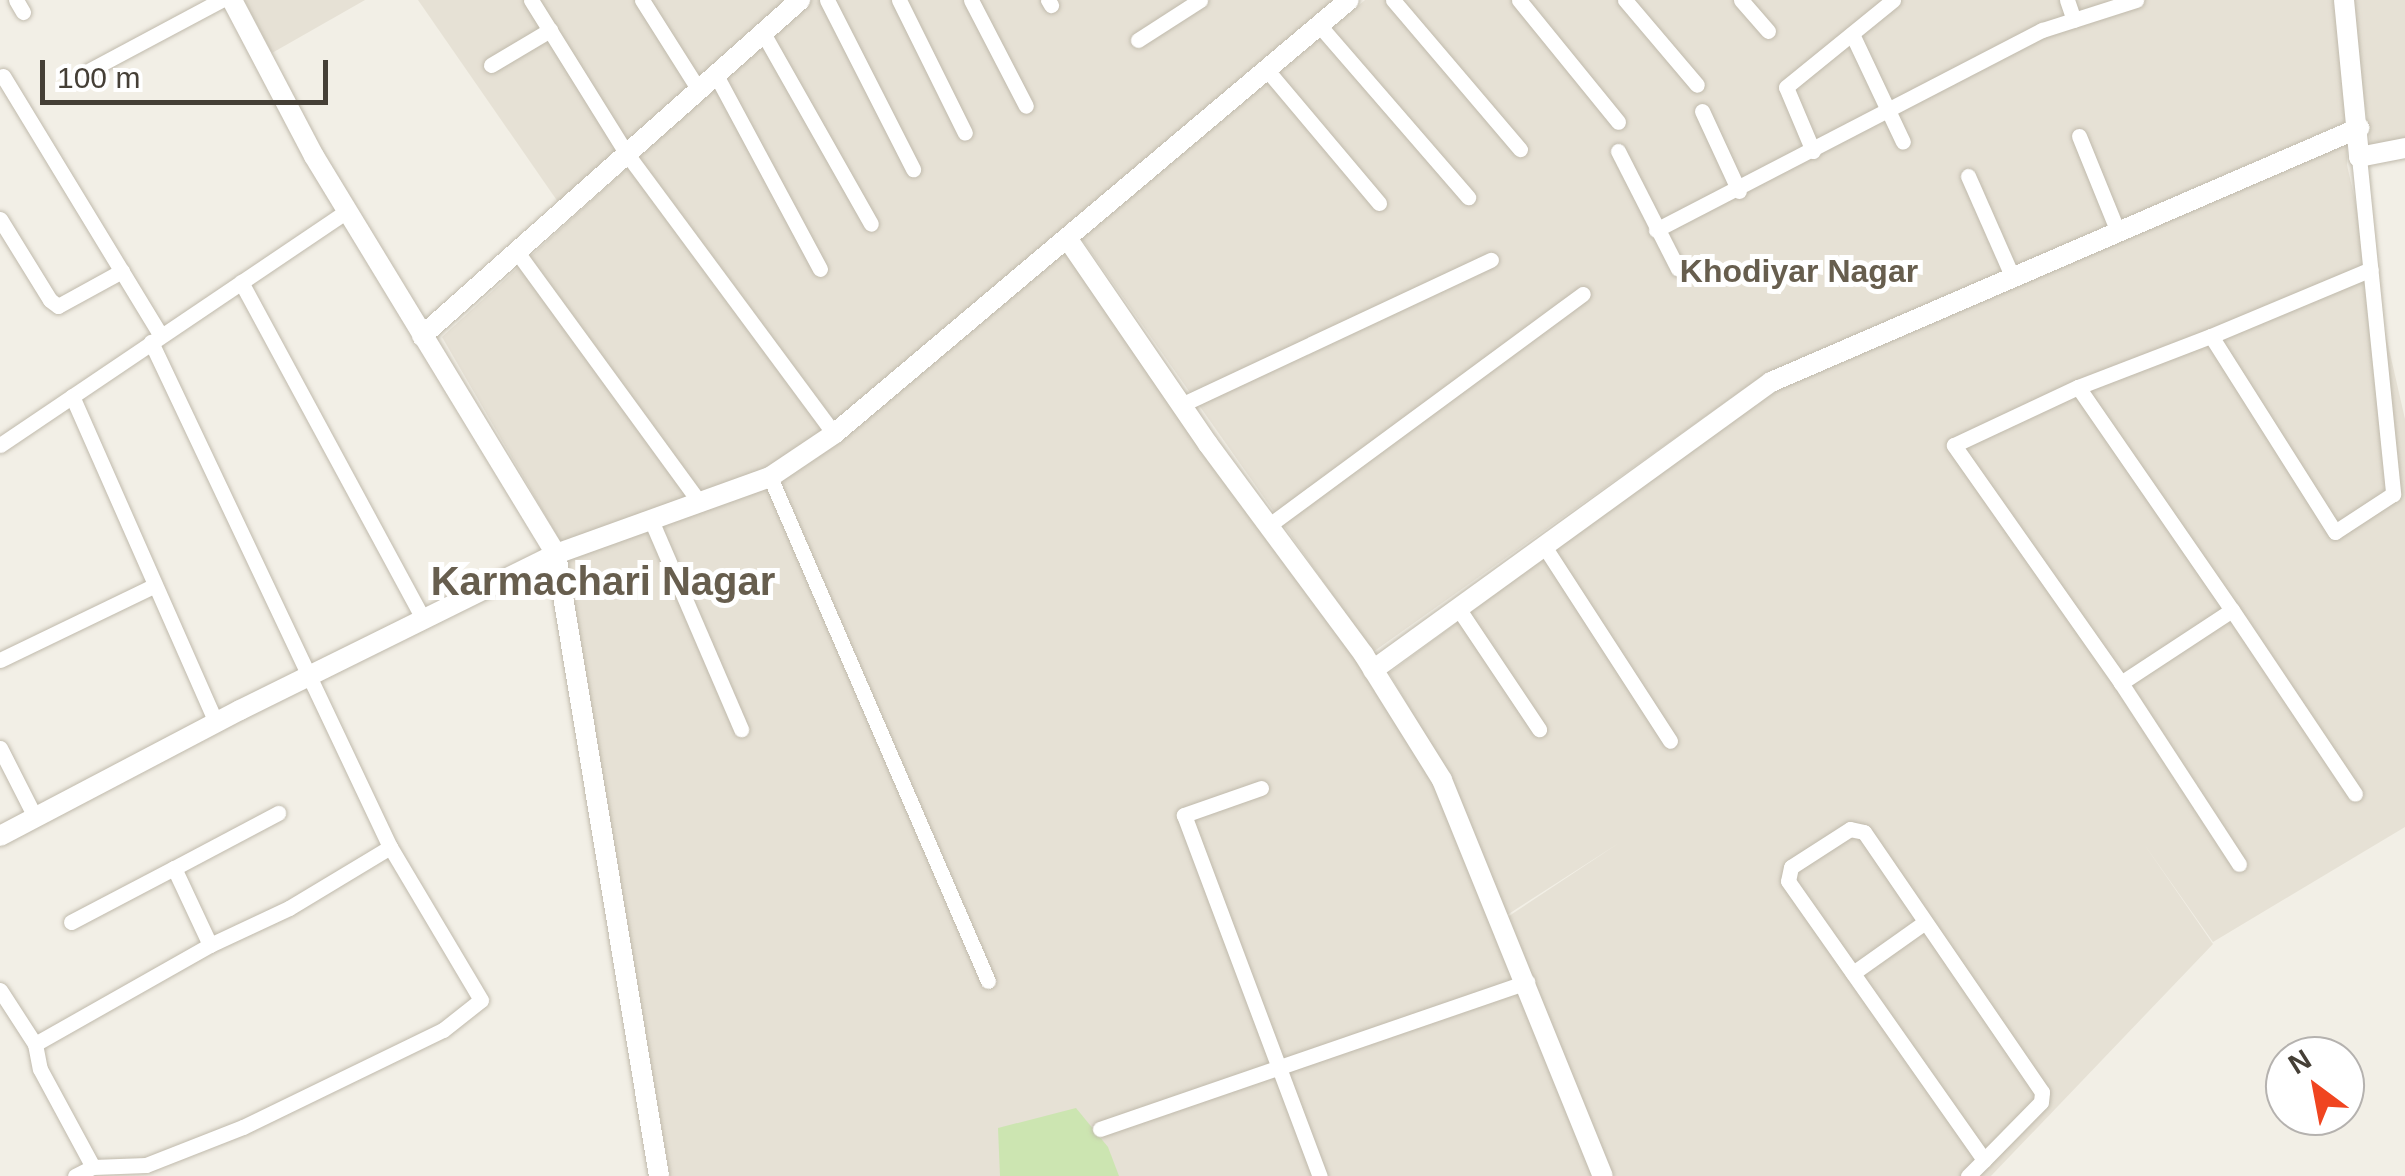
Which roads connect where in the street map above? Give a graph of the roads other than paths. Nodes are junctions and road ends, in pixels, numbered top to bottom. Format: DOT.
graph roads {
  1 [pos="221,0"];
  2 [pos="232,0"];
  3 [pos="531,0"];
  4 [pos="642,0"];
  5 [pos="800,0"];
  6 [pos="826,0"];
  7 [pos="898,0"];
  8 [pos="971,0"];
  9 [pos="1200,0"];
  10 [pos="1349,0"];
  11 [pos="1392,0"];
  12 [pos="1519,0"];
  13 [pos="1625,0"];
  14 [pos="1742,0"];
  15 [pos="1893,0"];
  16 [pos="2066,0"];
  17 [pos="2136,0"];
  18 [pos="2344,0"];
  19 [pos="2074,20"];
  20 [pos="1319,25"];
  21 [pos="550,30"];
  22 [pos="1768,32"];
  23 [pos="763,33"];
  24 [pos="1852,34"];
  25 [pos="1138,40"];
  26 [pos="491,66"];
  27 [pos="90,70"];
  28 [pos="1267,70"];
  29 [pos="716,74"];
  30 [pos="3,76"];
  31 [pos="1697,85"];
  32 [pos="699,90"];
  33 [pos="1026,106"];
  34 [pos="1889,111"];
  35 [pos="1702,112"];
  36 [pos="1618,122"];
  37 [pos="2359,128"];
  38 [pos="964,132"];
  39 [pos="2079,136"];
  40 [pos="1903,142"];
  41 [pos="1520,148"];
  42 [pos="2405,148"];
  43 [pos="1618,151"];
  44 [pos="1813,152"];
  45 [pos="627,154"];
  46 [pos="2360,157"];
  47 [pos="913,169"];
  48 [pos="1968,176"];
  49 [pos="1739,191"];
  50 [pos="1468,197"];
  51 [pos="1379,203"];
  52 [pos="347,211"];
  53 [pos="0,219"];
  54 [pos="870,224"];
  55 [pos="1656,230"];
  56 [pos="2118,232"];
  57 [pos="1067,238"];
  58 [pos="517,252"];
  59 [pos="1491,260"];
  60 [pos="1678,269"];
  61 [pos="2370,269"];
  62 [pos="820,270"];
  63 [pos="122,271"];
  64 [pos="2013,278"];
  65 [pos="241,282"];
  66 [pos="1583,294"];
  67 [pos="422,336"];
  68 [pos="2210,336"];
  69 [pos="156,339"];
  70 [pos="2078,387"];
  71 [pos="72,396"];
  72 [pos="1183,404"];
  73 [pos="834,434"];
  74 [pos="0,444"];
  75 [pos="770,477"];
  76 [pos="700,502"];
  77 [pos="651,520"];
  78 [pos="1268,526"];
  79 [pos="1544,546"];
  80 [pos="556,554"];
  81 [pos="155,585"];
  82 [pos="1458,608"];
  83 [pos="2232,610"];
  84 [pos="423,619"];
  85 [pos="0,660"];
  86 [pos="1373,670"];
  87 [pos="307,676"];
  88 [pos="2120,683"];
  89 [pos="216,722"];
  90 [pos="741,729"];
  91 [pos="1539,729"];
  92 [pos="1670,741"];
  93 [pos="0,748"];
  94 [pos="1261,788"];
  95 [pos="2355,794"];
  96 [pos="278,813"];
  97 [pos="35,817"];
  98 [pos="0,836"];
  99 [pos="390,846"];
  100 [pos="2239,864"];
  101 [pos="174,868"];
  102 [pos="71,922"];
  103 [pos="1926,922"];
  104 [pos="210,944"];
  105 [pos="1852,973"];
  106 [pos="988,981"];
  107 [pos="1527,982"];
  108 [pos="0,990"];
  109 [pos="36,1044"];
  110 [pos="1280,1067"];
  111 [pos="1100,1129"];
  112 [pos="1984,1160"];
  113 [pos="94,1167"];
  114 [pos="76,1176"];
  115 [pos="660,1176"];
  116 [pos="1320,1176"];
  117 [pos="1604,1176"];
  118 [pos="1968,1176"];
  1 -- 27 [label="street"];
  2 -- 52 [label="street"];
  3 -- 21 [label="street"];
  4 -- 32 [label="street"];
  5 -- 23 [label="street"];
  6 -- 47 [label="street"];
  7 -- 38 [label="street"];
  8 -- 33 [label="street"];
  9 -- 25 [label="street"];
  10 -- 20 [label="street"];
  11 -- 41 [label="street"];
  12 -- 36 [label="street"];
  13 -- 31 [label="street"];
  14 -- 22 [label="street"];
  15 -- 24 [label="street"];
  16 -- 19 [label="street"];
  17 -- 19 [label="street"];
  18 -- 37 [label="street"];
  19 -- 34 [label="street"];
  20 -- 28 [label="street"];
  20 -- 50 [label="street"];
  21 -- 26 [label="street"];
  21 -- 45 [label="street"];
  23 -- 29 [label="street"];
  23 -- 54 [label="street"];
  24 -- 34 [label="street"];
  24 -- 44 [label="street"];
  28 -- 51 [label="street"];
  28 -- 57 [label="street"];
  29 -- 32 [label="street"];
  29 -- 62 [label="street"];
  30 -- 63 [label="street"];
  32 -- 45 [label="street"];
  34 -- 40 [label="street"];
  34 -- 44 [label="street"];
  35 -- 49 [label="street"];
  37 -- 46 [label="street"];
  37 -- 56 [label="street"];
  39 -- 56 [label="street"];
  42 -- 46 [label="street"];
  43 -- 55 [label="street"];
  44 -- 49 [label="street"];
  45 -- 58 [label="street"];
  45 -- 73 [label="street"];
  46 -- 61 [label="street"];
  48 -- 64 [label="street"];
  49 -- 55 [label="street"];
  52 -- 65 [label="street"];
  52 -- 67 [label="street"];
  53 -- 63 [label="street"];
  55 -- 60 [label="street"];
  56 -- 64 [label="street"];
  57 -- 72 [label="street"];
  57 -- 73 [label="street"];
  58 -- 67 [label="street"];
  58 -- 76 [label="street"];
  59 -- 72 [label="street"];
  61 -- 68 [label="street"];
  61 -- 68 [label="street"];
  63 -- 69 [label="street"];
  64 -- 79 [label="street"];
  65 -- 69 [label="street"];
  65 -- 84 [label="street"];
  66 -- 78 [label="street"];
  67 -- 80 [label="street"];
  68 -- 70 [label="street"];
  69 -- 71 [label="street"];
  69 -- 87 [label="street"];
  70 -- 83 [label="street"];
  70 -- 88 [label="street"];
  71 -- 74 [label="street"];
  71 -- 81 [label="street"];
  72 -- 78 [label="street"];
  73 -- 75 [label="street"];
  75 -- 76 [label="street"];
  75 -- 106 [label="street"];
  76 -- 77 [label="street"];
  77 -- 80 [label="street"];
  77 -- 90 [label="street"];
  78 -- 86 [label="street"];
  79 -- 82 [label="street"];
  79 -- 92 [label="street"];
  80 -- 84 [label="street"];
  80 -- 115 [label="street"];
  81 -- 85 [label="street"];
  81 -- 89 [label="street"];
  82 -- 86 [label="street"];
  82 -- 91 [label="street"];
  83 -- 88 [label="street"];
  83 -- 95 [label="street"];
  84 -- 87 [label="street"];
  86 -- 107 [label="street"];
  87 -- 89 [label="street"];
  87 -- 99 [label="street"];
  88 -- 100 [label="street"];
  89 -- 97 [label="street"];
  93 -- 97 [label="street"];
  94 -- 110 [label="street"];
  96 -- 101 [label="street"];
  97 -- 98 [label="street"];
  99 -- 104 [label="street"];
  99 -- 113 [label="street"];
  101 -- 102 [label="street"];
  101 -- 104 [label="street"];
  103 -- 105 [label="street"];
  103 -- 105 [label="street"];
  103 -- 112 [label="street"];
  104 -- 109 [label="street"];
  105 -- 112 [label="street"];
  107 -- 110 [label="street"];
  107 -- 117 [label="street"];
  108 -- 109 [label="street"];
  109 -- 113 [label="street"];
  110 -- 111 [label="street"];
  110 -- 116 [label="street"];
  112 -- 118 [label="street"];
  113 -- 114 [label="street"];
}
